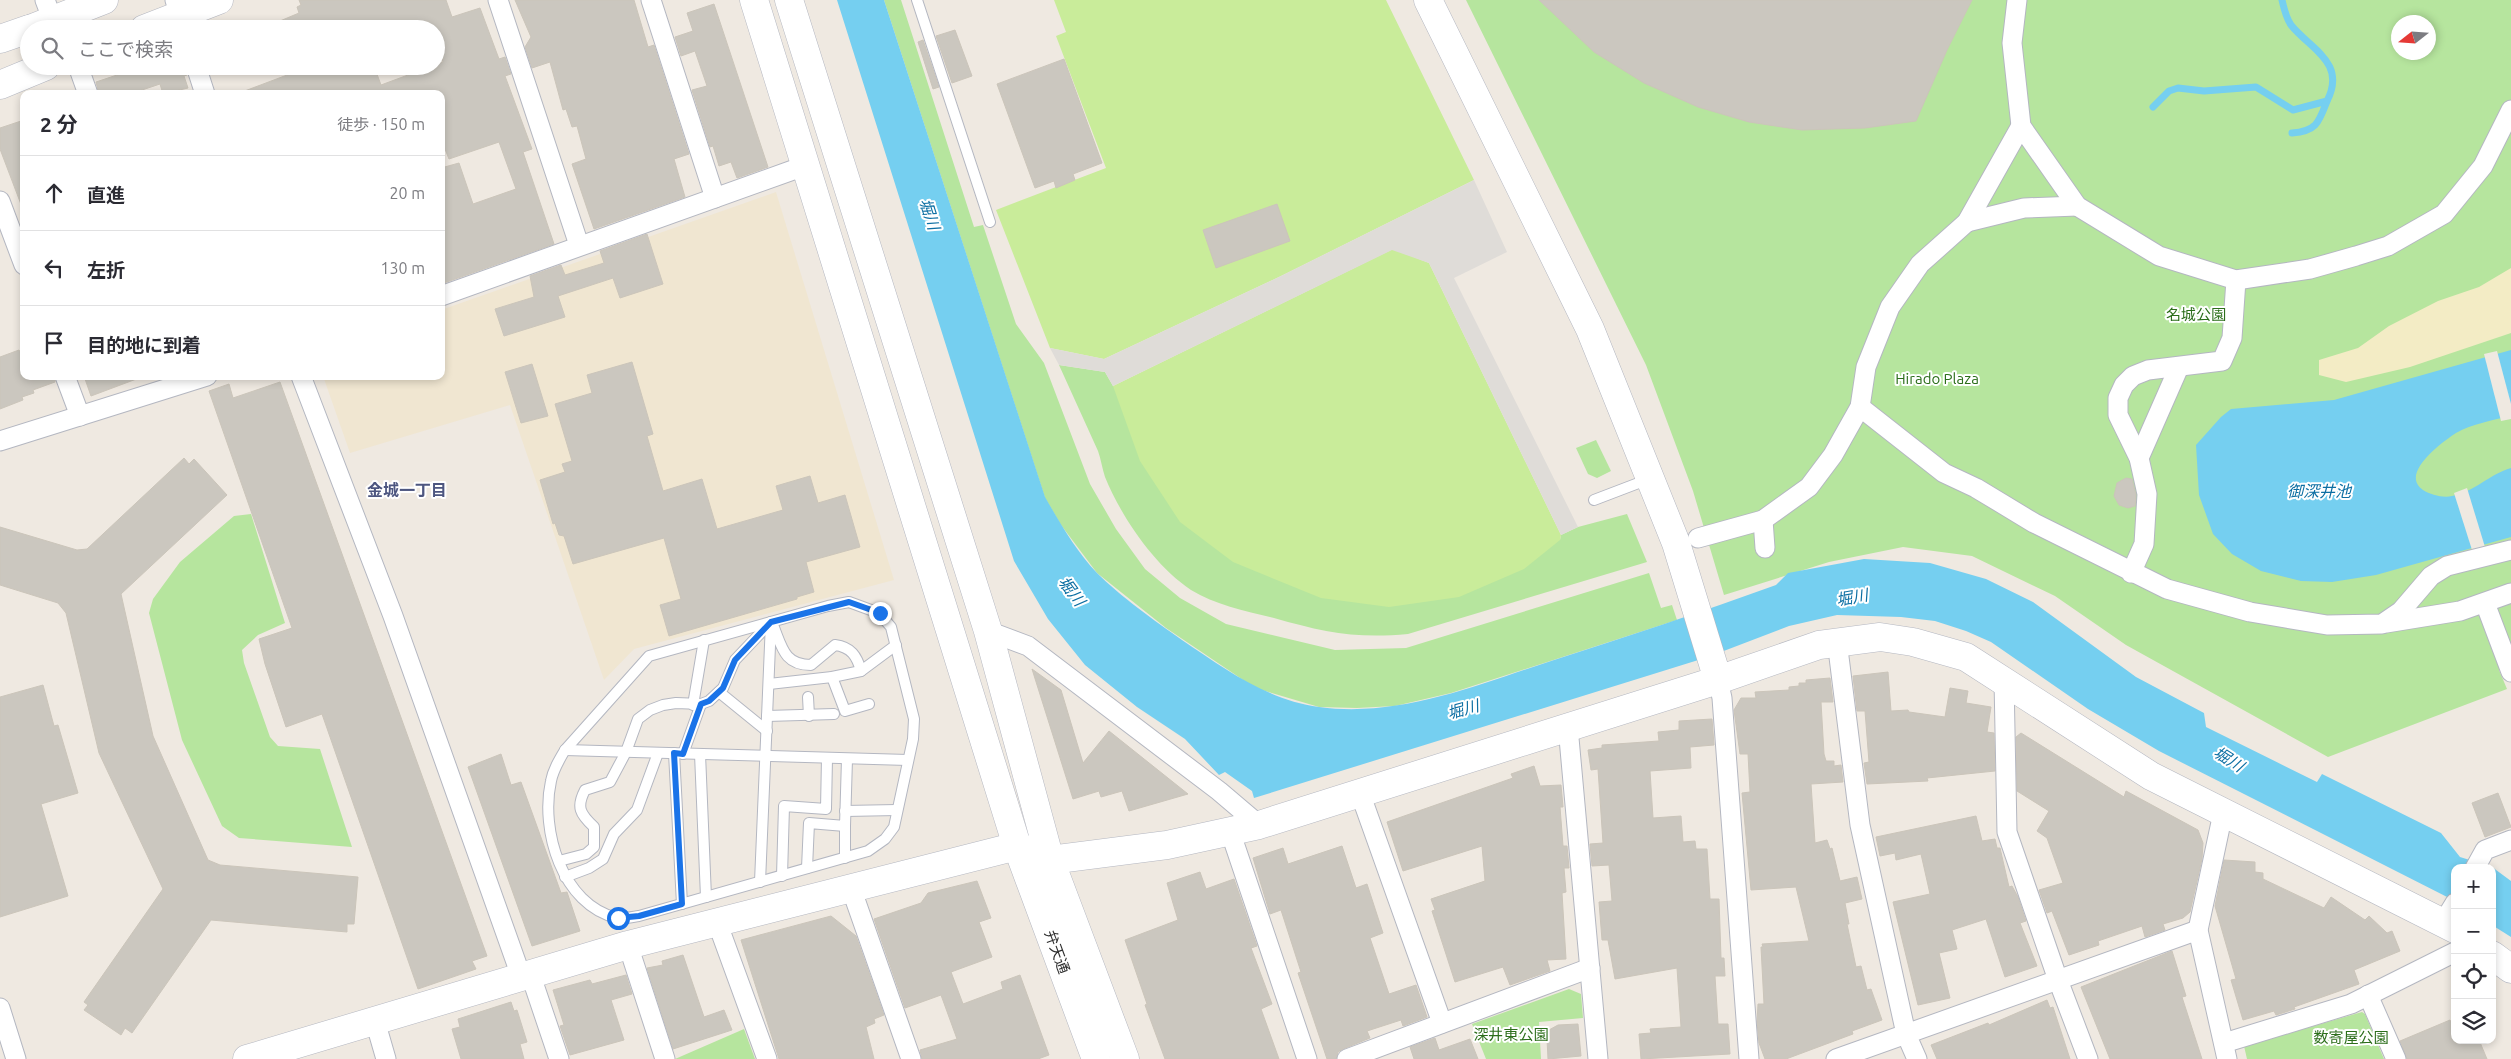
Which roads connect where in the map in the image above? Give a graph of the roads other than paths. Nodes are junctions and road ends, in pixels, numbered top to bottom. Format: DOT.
graph roads {
  1 [pos="104,0"];
  2 [pos="219,0"];
  3 [pos="498,0"];
  4 [pos="651,0"];
  5 [pos="754,0"];
  6 [pos="789,0"];
  7 [pos="917,0"];
  8 [pos="1428,0"];
  9 [pos="2017,0"];
  10 [pos="179,15"];
  11 [pos="39,20"];
  12 [pos="166,20"];
  13 [pos="20,30"];
  14 [pos="0,40"];
  15 [pos="24,75"];
  16 [pos="81,75"];
  17 [pos="199,75"];
  18 [pos="0,85"];
  19 [pos="87,90"];
  20 [pos="204,90"];
  21 [pos="2511,110"];
  22 [pos="2021,126"];
  23 [pos="806,165"];
  24 [pos="715,198"];
  25 [pos="0,201"];
  26 [pos="2077,206"];
  27 [pos="990,222"];
  28 [pos="1967,222"];
  29 [pos="579,246"];
  30 [pos="20,254"];
  31 [pos="2236,280"];
  32 [pos="445,295"];
  33 [pos="2179,367"];
  34 [pos="66,380"];
  35 [pos="185,380"];
  36 [pos="303,380"];
  37 [pos="1860,407"];
  38 [pos="80,416"];
  39 [pos="0,441"];
  40 [pos="2139,458"];
  41 [pos="1650,478"];
  42 [pos="1594,500"];
  43 [pos="1763,520"];
  44 [pos="1698,538"];
  45 [pos="1765,548"];
  46 [pos="2511,550"];
  47 [pos="2131,573"];
  48 [pos="2511,594"];
  49 [pos="2485,603"];
  50 [pos="771,622"];
  51 [pos="2382,624"];
  52 [pos="988,631"];
  53 [pos="704,640"];
  54 [pos="1837,641"];
  55 [pos="896,645"];
  56 [pos="1715,670"];
  57 [pos="861,671"];
  58 [pos="2511,672"];
  59 [pos="832,677"];
  60 [pos="2004,680"];
  61 [pos="769,684"];
  62 [pos="719,692"];
  63 [pos="808,697"];
  64 [pos="697,704"];
  65 [pos="869,704"];
  66 [pos="834,714"];
  67 [pos="767,716"];
  68 [pos="809,716"];
  69 [pos="1568,728"];
  70 [pos="767,732"];
  71 [pos="565,750"];
  72 [pos="626,752"];
  73 [pos="658,753"];
  74 [pos="679,754"];
  75 [pos="700,754"];
  76 [pos="766,756"];
  77 [pos="827,758"];
  78 [pos="847,759"];
  79 [pos="908,760"];
  80 [pos="1360,793"];
  81 [pos="845,810"];
  82 [pos="897,810"];
  83 [pos="2223,813"];
  84 [pos="1259,825"];
  85 [pos="845,826"];
  86 [pos="1230,831"];
  87 [pos="2511,840"];
  88 [pos="1017,846"];
  89 [pos="845,858"];
  90 [pos="1050,860"];
  91 [pos="559,861"];
  92 [pos="2477,864"];
  93 [pos="807,868"];
  94 [pos="782,876"];
  95 [pos="565,877"];
  96 [pos="760,882"];
  97 [pos="851,888"];
  98 [pos="706,897"];
  99 [pos="682,904"];
  100 [pos="2451,914"];
  101 [pos="717,922"];
  102 [pos="2198,930"];
  103 [pos="628,945"];
  104 [pos="2451,954"];
  105 [pos="2496,958"];
  106 [pos="1590,968"];
  107 [pos="2511,969"];
  108 [pos="526,975"];
  109 [pos="2058,980"];
  110 [pos="2368,996"];
  111 [pos="0,1008"];
  112 [pos="375,1021"];
  113 [pos="1442,1023"];
  114 [pos="1906,1034"];
  115 [pos="2226,1051"];
  116 [pos="16,1059"];
  117 [pos="248,1059"];
  118 [pos="386,1059"];
  119 [pos="559,1059"];
  120 [pos="665,1059"];
  121 [pos="767,1059"];
  122 [pos="911,1059"];
  123 [pos="1096,1059"];
  124 [pos="1125,1059"];
  125 [pos="1307,1059"];
  126 [pos="1347,1059"];
  127 [pos="1598,1059"];
  128 [pos="1749,1059"];
  129 [pos="1836,1059"];
  130 [pos="1917,1059"];
  131 [pos="2088,1059"];
  132 [pos="2396,1059"];
  1 -- 11 [label="street"];
  2 -- 10 [label="street"];
  3 -- 29 [label="street"];
  4 -- 24 [label="street"];
  5 -- 23 [label="street, 弁天通"];
  6 -- 52 [label="street, 弁天通"];
  7 -- 27 [label="lane"];
  8 -- 41 [label="street"];
  9 -- 22 [label="street"];
  10 -- 12 [label="street"];
  13 -- 14 [label="street"];
  15 -- 18 [label="street"];
  16 -- 19 [label="street"];
  17 -- 20 [label="street"];
  21 -- 31 [label="street"];
  22 -- 26 [label="street"];
  22 -- 28 [label="street"];
  23 -- 24 [label="street"];
  23 -- 88 [label="street, 弁天通"];
  24 -- 29 [label="street"];
  25 -- 30 [label="street"];
  26 -- 28 [label="street"];
  26 -- 31 [label="street"];
  28 -- 37 [label="street"];
  29 -- 32 [label="street"];
  31 -- 33 [label="street"];
  33 -- 40 [label="street"];
  33 -- 40 [label="street"];
  34 -- 38 [label="street"];
  35 -- 38 [label="street"];
  36 -- 108 [label="street"];
  37 -- 43 [label="street"];
  37 -- 47 [label="street"];
  38 -- 39 [label="street"];
  40 -- 47 [label="street"];
  41 -- 42 [label="lane"];
  41 -- 56 [label="street"];
  43 -- 44 [label="street"];
  43 -- 45 [label="street"];
  46 -- 51 [label="street"];
  47 -- 51 [label="street"];
  48 -- 49 [label="street"];
  49 -- 51 [label="street"];
  49 -- 58 [label="street"];
  50 -- 53 [label="lane"];
  50 -- 55 [label="lane"];
  50 -- 57 [label="lane"];
  50 -- 61 [label="lane"];
  50 -- 62 [label="lane"];
  52 -- 84 [label="street"];
  52 -- 90 [label="street, 弁天通"];
  53 -- 64 [label="lane"];
  53 -- 71 [label="lane"];
  54 -- 56 [label="street"];
  54 -- 60 [label="street"];
  54 -- 114 [label="street"];
  55 -- 57 [label="lane"];
  55 -- 79 [label="lane"];
  56 -- 69 [label="street"];
  56 -- 128 [label="street"];
  57 -- 59 [label="lane"];
  59 -- 61 [label="lane"];
  59 -- 65 [label="lane"];
  60 -- 83 [label="street"];
  60 -- 109 [label="street"];
  61 -- 67 [label="lane"];
  62 -- 64 [label="lane"];
  62 -- 70 [label="lane"];
  63 -- 68 [label="lane"];
  64 -- 72 [label="lane"];
  64 -- 74 [label="lane"];
  66 -- 68 [label="lane"];
  67 -- 68 [label="lane"];
  67 -- 70 [label="lane"];
  69 -- 80 [label="street"];
  69 -- 106 [label="street"];
  70 -- 76 [label="lane"];
  71 -- 72 [label="lane"];
  71 -- 91 [label="lane"];
  72 -- 73 [label="lane"];
  72 -- 91 [label="lane"];
  73 -- 74 [label="lane"];
  73 -- 95 [label="lane"];
  74 -- 75 [label="lane"];
  74 -- 99 [label="lane"];
  75 -- 76 [label="lane"];
  75 -- 98 [label="lane"];
  76 -- 77 [label="lane"];
  76 -- 96 [label="lane"];
  77 -- 78 [label="lane"];
  77 -- 94 [label="lane"];
  78 -- 79 [label="lane"];
  78 -- 81 [label="lane"];
  79 -- 82 [label="lane"];
  80 -- 84 [label="street"];
  80 -- 113 [label="street"];
  81 -- 82 [label="lane"];
  81 -- 85 [label="lane"];
  82 -- 89 [label="lane"];
  83 -- 100 [label="street"];
  83 -- 102 [label="street"];
  84 -- 86 [label="street"];
  85 -- 89 [label="lane"];
  85 -- 93 [label="lane"];
  86 -- 90 [label="street"];
  86 -- 125 [label="street"];
  87 -- 92 [label="street"];
  88 -- 90 [label="street"];
  88 -- 97 [label="street"];
  88 -- 123 [label="street, 弁天通"];
  89 -- 93 [label="lane"];
  90 -- 124 [label="street, 弁天通"];
  91 -- 95 [label="lane"];
  93 -- 94 [label="lane"];
  94 -- 96 [label="lane"];
  95 -- 99 [label="lane"];
  96 -- 98 [label="lane"];
  97 -- 101 [label="street"];
  97 -- 122 [label="street"];
  98 -- 99 [label="lane"];
  101 -- 103 [label="street"];
  101 -- 121 [label="street"];
  102 -- 109 [label="street"];
  102 -- 115 [label="street"];
  103 -- 108 [label="street"];
  103 -- 120 [label="street"];
  104 -- 110 [label="street"];
  105 -- 107 [label="street"];
  106 -- 113 [label="street"];
  106 -- 127 [label="street"];
  108 -- 112 [label="street"];
  108 -- 119 [label="street"];
  109 -- 114 [label="street"];
  109 -- 131 [label="street"];
  110 -- 115 [label="street"];
  110 -- 132 [label="street"];
  111 -- 116 [label="street"];
  112 -- 117 [label="street"];
  112 -- 118 [label="street"];
  113 -- 126 [label="street"];
  114 -- 129 [label="street"];
  114 -- 130 [label="street"];
}
